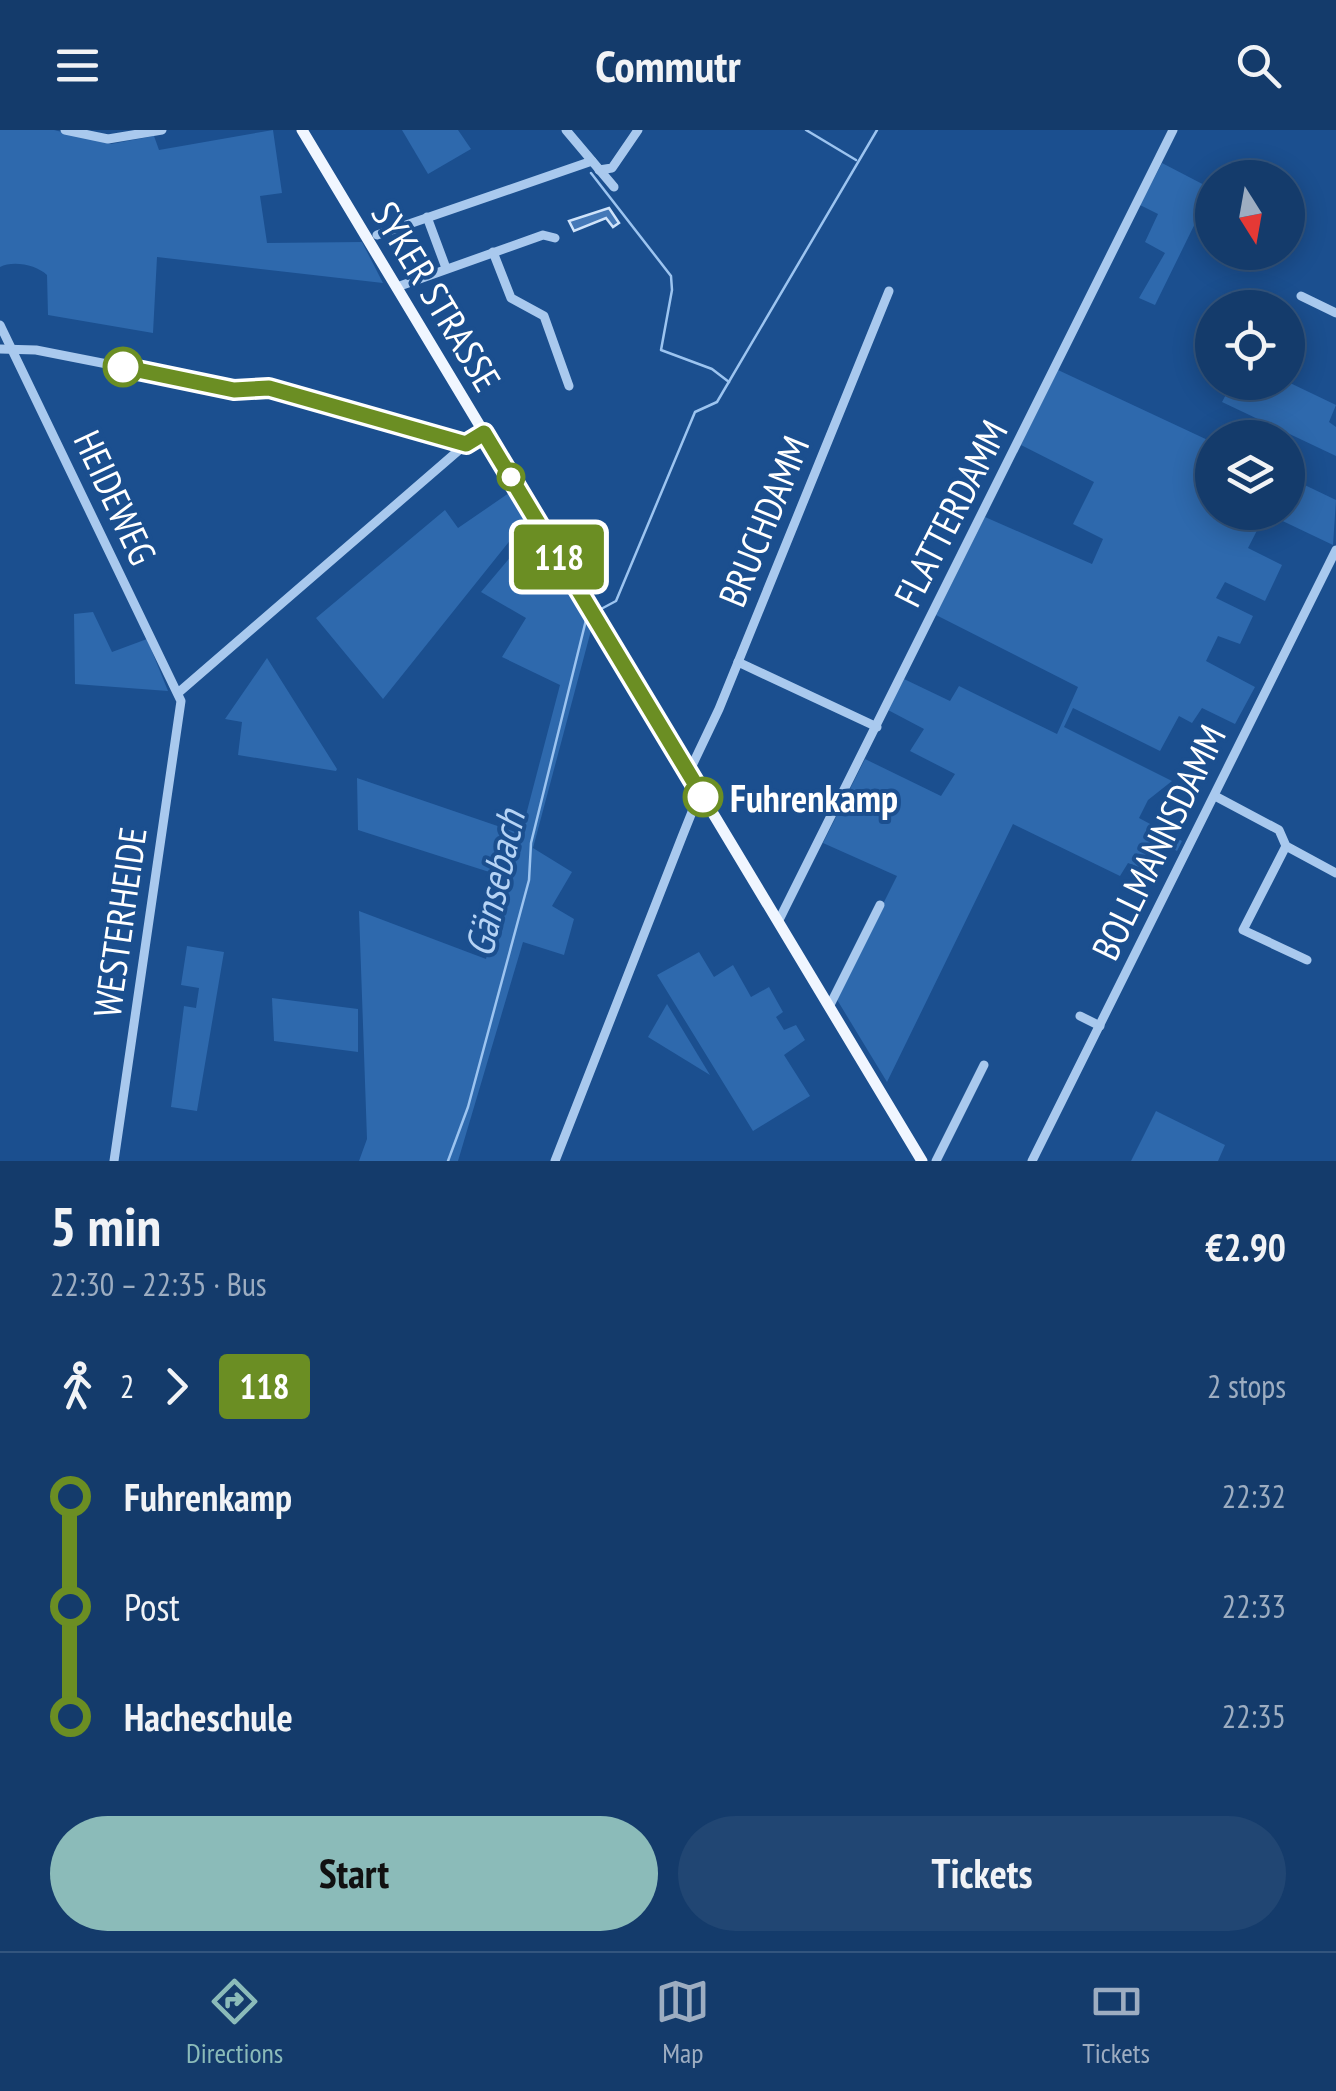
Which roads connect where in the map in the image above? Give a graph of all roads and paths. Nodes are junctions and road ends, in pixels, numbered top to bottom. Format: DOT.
graph roads {
  1 [pos="66,130"];
  2 [pos="162,130"];
  3 [pos="302,130"];
  4 [pos="566,130"];
  5 [pos="638,130"];
  6 [pos="1173,130"];
  7 [pos="596,165"];
  8 [pos="614,187"];
  9 [pos="427,217"];
  10 [pos="377,235"];
  11 [pos="554,238"];
  12 [pos="493,252"];
  13 [pos="446,268"];
  14 [pos="397,287"];
  15 [pos="889,291"];
  16 [pos="1305,298"];
  17 [pos="1336,313"];
  18 [pos="0,325"];
  19 [pos="14,349"];
  20 [pos="0,350"];
  21 [pos="569,386"];
  22 [pos="484,433"];
  23 [pos="466,444"];
  24 [pos="1336,550"];
  25 [pos="738,662"];
  26 [pos="178,693"];
  27 [pos="877,727"];
  28 [pos="689,772"];
  29 [pos="1215,796"];
  30 [pos="704,798"];
  31 [pos="1286,846"];
  32 [pos="1336,873"];
  33 [pos="880,905"];
  34 [pos="778,922"];
  35 [pos="1307,960"];
  36 [pos="829,1006"];
  37 [pos="1080,1016"];
  38 [pos="1100,1026"];
  39 [pos="984,1065"];
  40 [pos="114,1161"];
  41 [pos="555,1161"];
  42 [pos="922,1161"];
  43 [pos="936,1161"];
  44 [pos="1032,1161"];
  1 -- 2 [label="street"];
  3 -- 14 [label="main road, SYKER STRASSE"];
  4 -- 7 [label="street"];
  5 -- 7 [label="street"];
  6 -- 27 [label="street, FLATTERDAMM"];
  7 -- 8 [label="street"];
  7 -- 9 [label="street"];
  9 -- 10 [label="street"];
  9 -- 13 [label="street"];
  11 -- 12 [label="street"];
  12 -- 13 [label="street"];
  12 -- 21 [label="street"];
  13 -- 14 [label="street"];
  14 -- 22 [label="main road, SYKER STRASSE"];
  15 -- 25 [label="street, BRUCHDAMM"];
  16 -- 17 [label="street"];
  18 -- 19 [label="street, HEIDEWEG"];
  19 -- 20 [label="street"];
  19 -- 23 [label="street"];
  19 -- 26 [label="street, HEIDEWEG"];
  22 -- 23 [label="street"];
  22 -- 28 [label="main road, SYKER STRASSE"];
  23 -- 26 [label="street"];
  24 -- 29 [label="street, BOLLMANNSDAMM"];
  25 -- 27 [label="street"];
  25 -- 28 [label="street, BRUCHDAMM"];
  26 -- 40 [label="street, WESTERHEIDE"];
  27 -- 34 [label="street, FLATTERDAMM"];
  28 -- 30 [label="main road, SYKER STRASSE"];
  29 -- 31 [label="street"];
  29 -- 38 [label="street, BOLLMANNSDAMM"];
  30 -- 34 [label="main road, SYKER STRASSE"];
  30 -- 41 [label="street"];
  31 -- 32 [label="street"];
  31 -- 35 [label="street"];
  33 -- 36 [label="street"];
  34 -- 36 [label="main road, SYKER STRASSE"];
  36 -- 42 [label="main road, SYKER STRASSE"];
  37 -- 38 [label="street"];
  38 -- 44 [label="street, BOLLMANNSDAMM"];
  39 -- 43 [label="street"];
}
